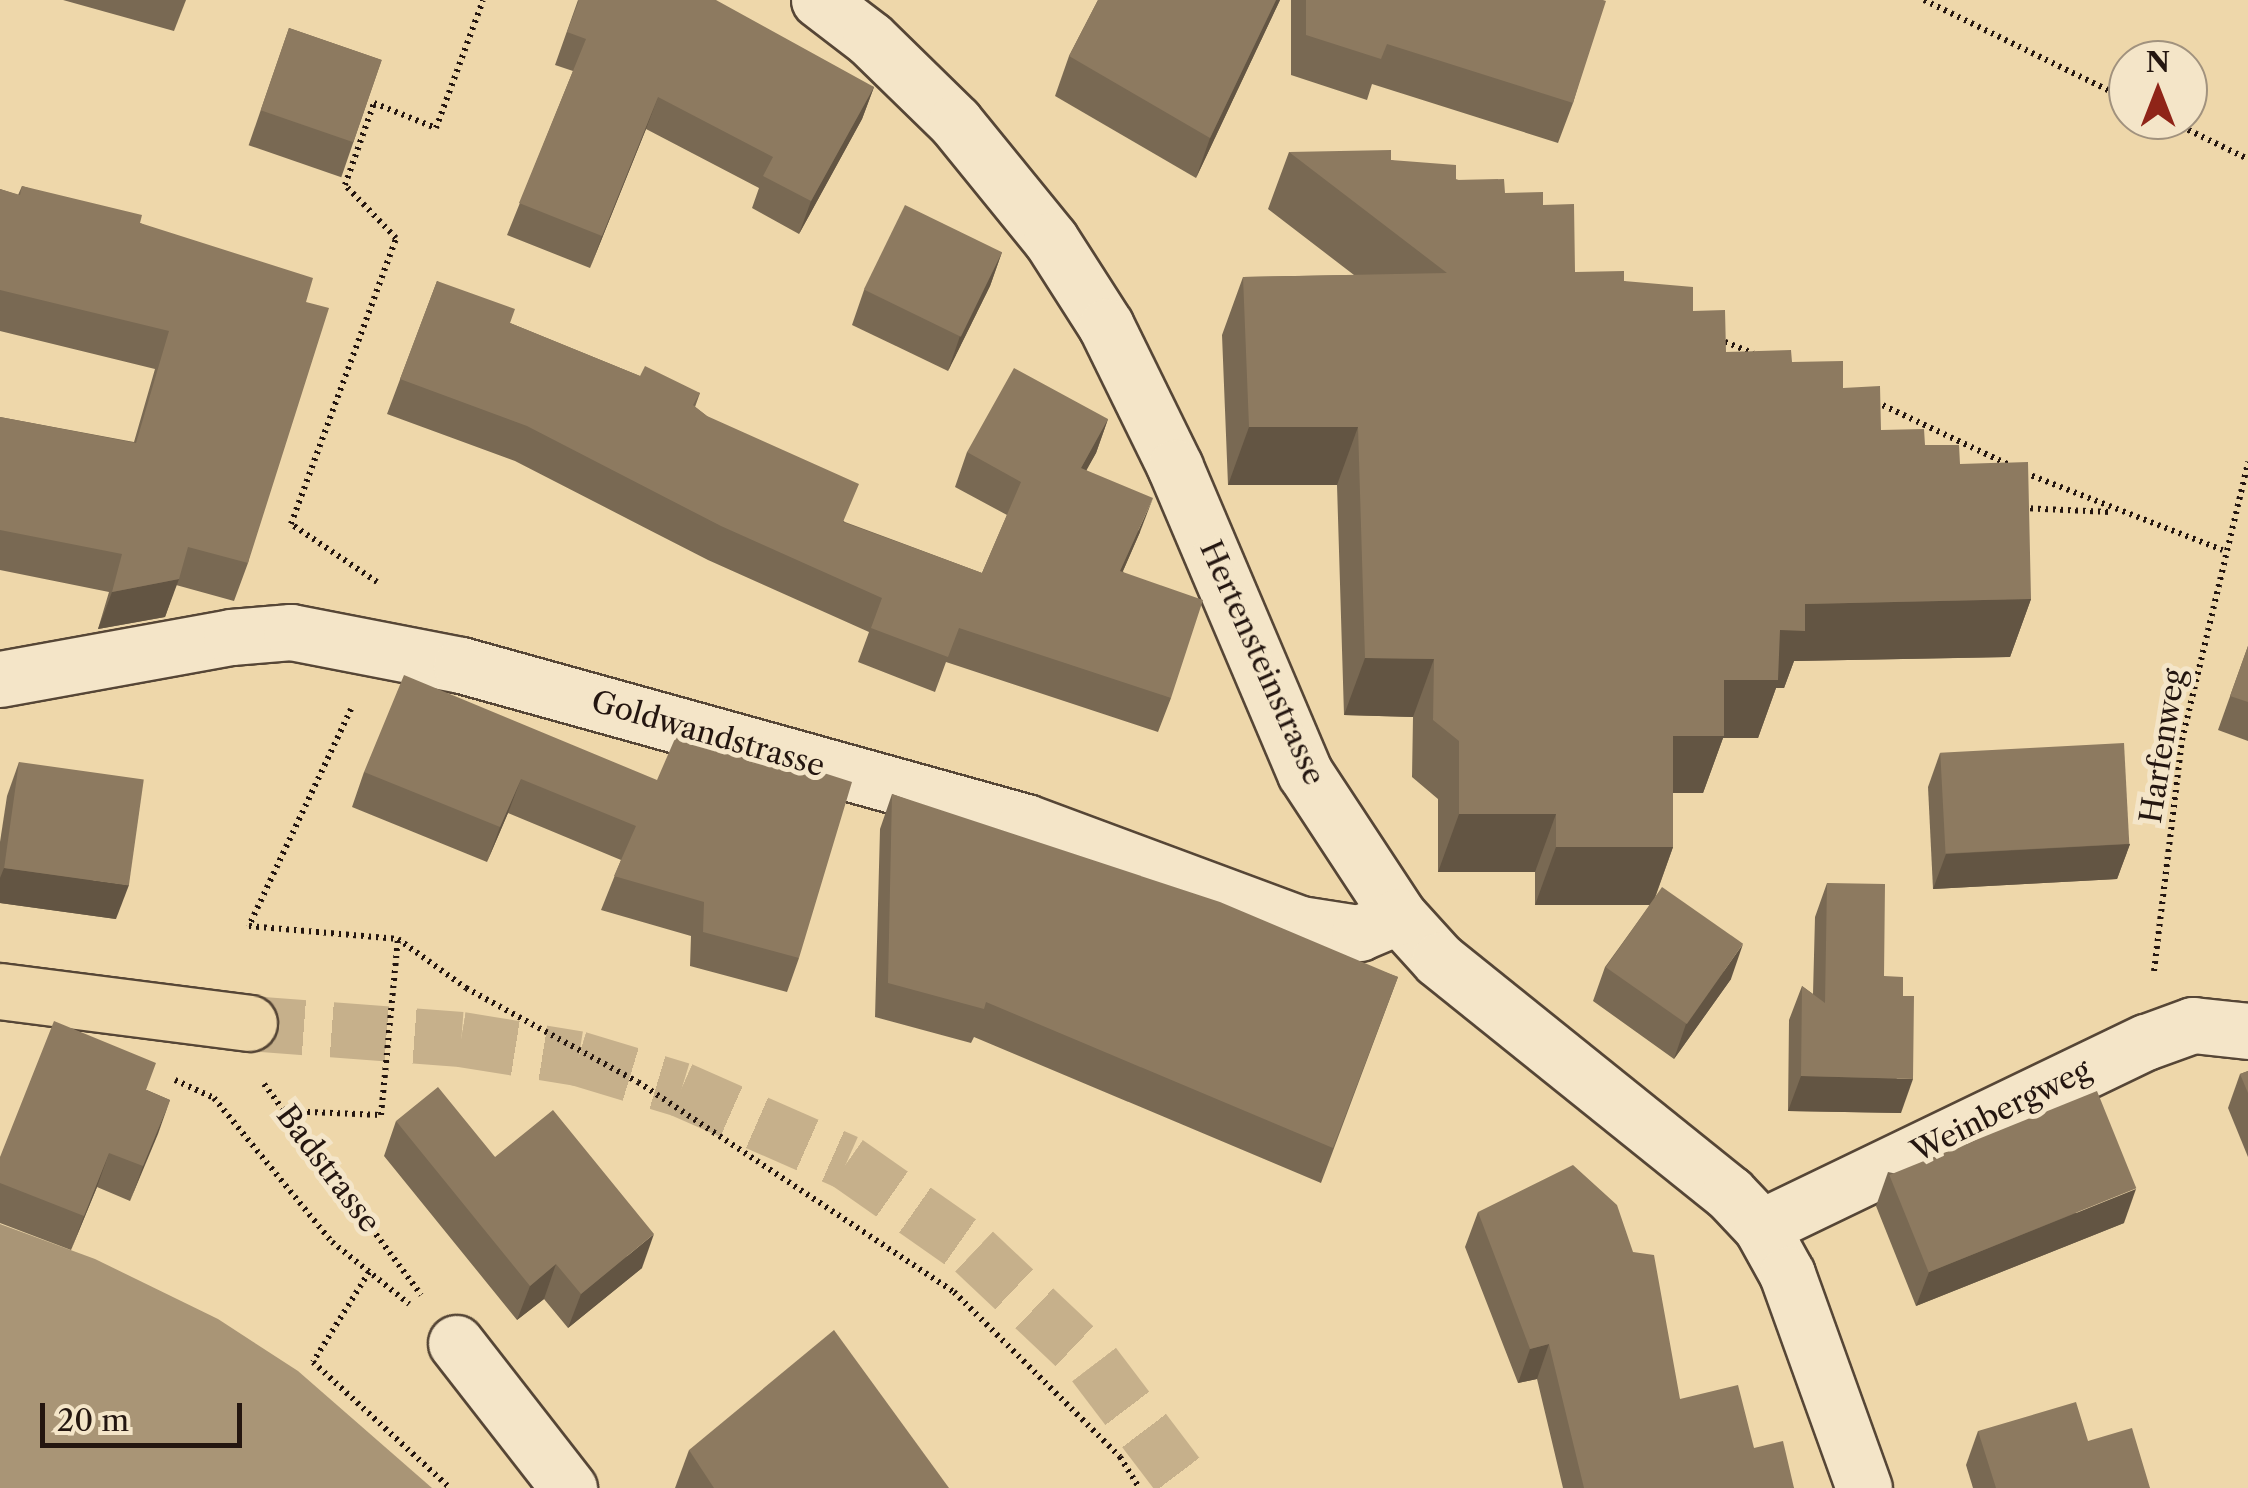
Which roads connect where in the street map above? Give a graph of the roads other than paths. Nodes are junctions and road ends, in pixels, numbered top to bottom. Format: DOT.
graph roads {
  1 [pos="819,0"];
  2 [pos="0,678"];
  3 [pos="1399,916"];
  4 [pos="0,991"];
  5 [pos="248,1023"];
  6 [pos="2248,1030"];
  7 [pos="1760,1226"];
  8 [pos="456,1342"];
  9 [pos="569,1488"];
  10 [pos="1864,1488"];
  1 -- 3 [label="street, Hertensteinstrasse"];
  2 -- 3 [label="street, Goldwandstrasse"];
  3 -- 7 [label="street, Hertensteinstrasse"];
  4 -- 5 [label="main road"];
  6 -- 7 [label="street, Weinbergweg"];
  7 -- 10 [label="street, Hertensteinstrasse"];
  8 -- 9 [label="street"];
}
